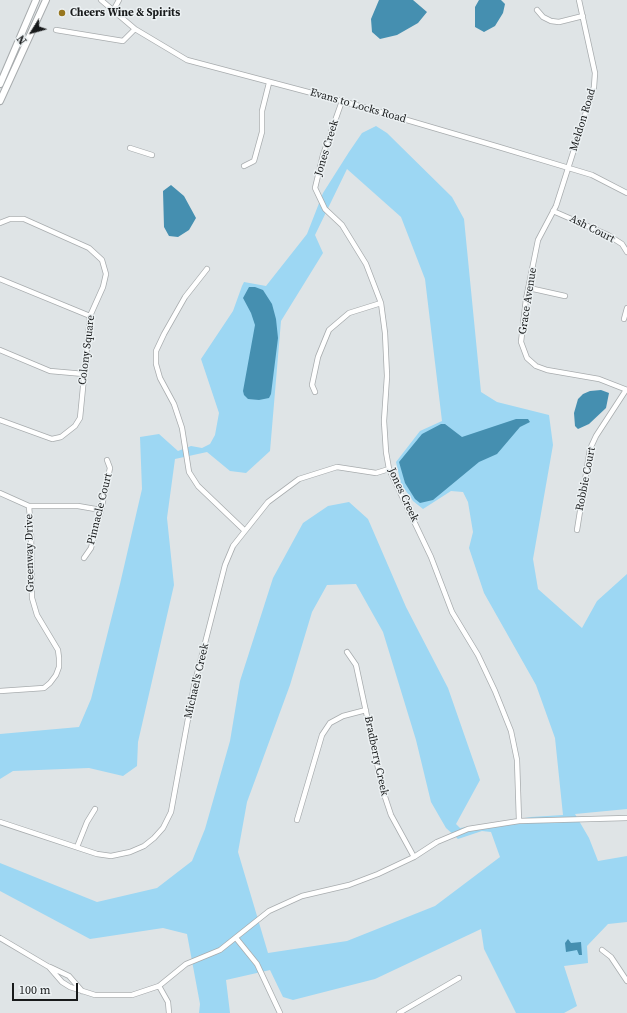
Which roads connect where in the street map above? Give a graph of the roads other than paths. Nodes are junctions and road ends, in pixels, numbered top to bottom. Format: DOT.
graph roads {
  1 [pos="36,0"];
  2 [pos="46,0"];
  3 [pos="101,0"];
  4 [pos="119,0"];
  5 [pos="580,0"];
  6 [pos="537,10"];
  7 [pos="113,11"];
  8 [pos="583,16"];
  9 [pos="135,29"];
  10 [pos="56,30"];
  11 [pos="269,83"];
  12 [pos="0,84"];
  13 [pos="342,100"];
  14 [pos="0,101"];
  15 [pos="130,148"];
  16 [pos="152,155"];
  17 [pos="244,166"];
  18 [pos="568,168"];
  19 [pos="627,193"];
  20 [pos="553,211"];
  21 [pos="0,223"];
  22 [pos="627,252"];
  23 [pos="207,269"];
  24 [pos="0,279"];
  25 [pos="529,288"];
  26 [pos="565,296"];
  27 [pos="382,304"];
  28 [pos="627,308"];
  29 [pos="90,316"];
  30 [pos="624,320"];
  31 [pos="0,350"];
  32 [pos="84,374"];
  33 [pos="627,390"];
  34 [pos="316,392"];
  35 [pos="0,420"];
  36 [pos="107,460"];
  37 [pos="389,469"];
  38 [pos="0,493"];
  39 [pos="29,506"];
  40 [pos="101,510"];
  41 [pos="244,530"];
  42 [pos="577,530"];
  43 [pos="84,558"];
  44 [pos="347,652"];
  45 [pos="0,692"];
  46 [pos="366,710"];
  47 [pos="95,809"];
  48 [pos="627,818"];
  49 [pos="297,820"];
  50 [pos="519,821"];
  51 [pos="0,822"];
  52 [pos="77,846"];
  53 [pos="414,857"];
  54 [pos="0,938"];
  55 [pos="236,938"];
  56 [pos="602,950"];
  57 [pos="49,967"];
  58 [pos="459,978"];
  59 [pos="627,981"];
  60 [pos="159,986"];
  61 [pos="83,992"];
  62 [pos="169,1013"];
  63 [pos="280,1013"];
  64 [pos="399,1013"];
  1 -- 12 [label="main road"];
  2 -- 14 [label="main road"];
  3 -- 7 [label="street, Evans to Locks Road"];
  4 -- 7 [label="street"];
  5 -- 8 [label="street, Meldon Road"];
  6 -- 8 [label="street"];
  7 -- 9 [label="street, Evans to Locks Road"];
  8 -- 18 [label="street, Meldon Road"];
  9 -- 10 [label="street"];
  9 -- 11 [label="street, Evans to Locks Road"];
  11 -- 13 [label="street, Evans to Locks Road"];
  11 -- 17 [label="street"];
  13 -- 18 [label="street, Evans to Locks Road"];
  13 -- 27 [label="street, Jones Creek"];
  15 -- 16 [label="street"];
  18 -- 19 [label="street, Evans to Locks Road"];
  18 -- 20 [label="street, Grace Avenue"];
  20 -- 22 [label="street, Ash Court"];
  20 -- 25 [label="street, Grace Avenue"];
  21 -- 29 [label="street, Colony Square"];
  23 -- 41 [label="street"];
  24 -- 29 [label="street"];
  25 -- 26 [label="street"];
  25 -- 33 [label="street, Grace Avenue"];
  27 -- 34 [label="street"];
  27 -- 37 [label="street, Jones Creek"];
  28 -- 30 [label="street"];
  29 -- 32 [label="street, Colony Square"];
  31 -- 32 [label="street"];
  32 -- 35 [label="street, Colony Square"];
  33 -- 42 [label="street, Robbie Court"];
  36 -- 40 [label="street, Pinnacle Court"];
  37 -- 41 [label="street, Michael's Creek"];
  37 -- 50 [label="street, Jones Creek"];
  38 -- 39 [label="street, Greenway Drive"];
  39 -- 40 [label="street, Greenway Drive"];
  39 -- 45 [label="street, Greenway Drive"];
  40 -- 43 [label="street, Pinnacle Court"];
  41 -- 52 [label="street, Michael's Creek"];
  44 -- 46 [label="street, Bradberry Creek"];
  46 -- 49 [label="street"];
  46 -- 53 [label="street, Bradberry Creek"];
  47 -- 52 [label="street"];
  48 -- 50 [label="street"];
  50 -- 53 [label="street"];
  51 -- 52 [label="street, Michael's Creek"];
  53 -- 55 [label="street"];
  54 -- 57 [label="street"];
  55 -- 60 [label="street"];
  55 -- 63 [label="street"];
  56 -- 59 [label="street"];
  57 -- 61 [label="street"];
  57 -- 61 [label="street"];
  58 -- 64 [label="street"];
  60 -- 61 [label="street"];
  60 -- 62 [label="street"];
}
